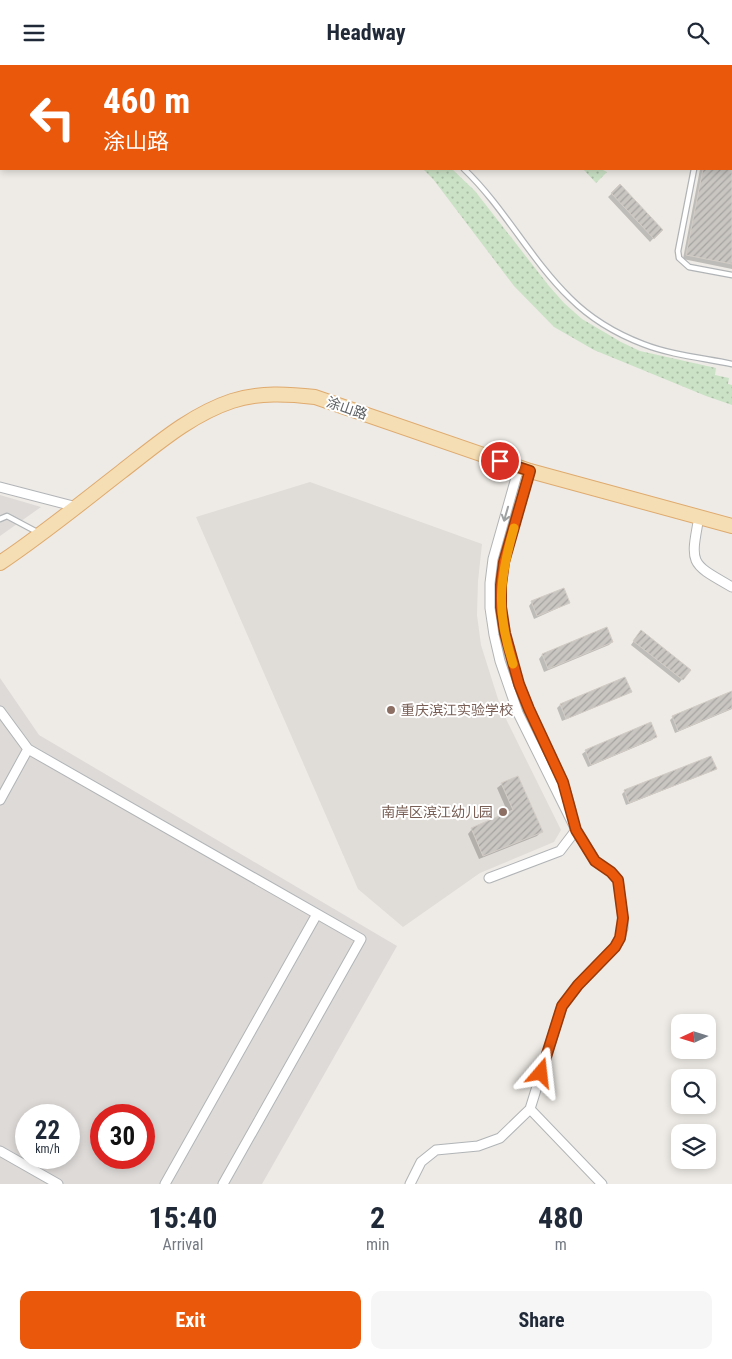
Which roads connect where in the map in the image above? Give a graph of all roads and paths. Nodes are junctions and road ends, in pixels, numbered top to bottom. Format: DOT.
graph roads {
  1 [pos="465,170"];
  2 [pos="694,170"];
  3 [pos="732,275"];
  4 [pos="732,364"];
  5 [pos="525,469"];
  6 [pos="0,487"];
  7 [pos="77,507"];
  8 [pos="699,517"];
  9 [pos="0,519"];
  10 [pos="732,526"];
  11 [pos="42,535"];
  12 [pos="0,563"];
  13 [pos="732,587"];
  14 [pos="0,711"];
  15 [pos="28,749"];
  16 [pos="0,800"];
  17 [pos="576,830"];
  18 [pos="489,878"];
  19 [pos="317,913"];
  20 [pos="530,1109"];
  21 [pos="0,1151"];
  22 [pos="58,1184"];
  23 [pos="165,1184"];
  24 [pos="223,1184"];
  25 [pos="410,1184"];
  26 [pos="602,1184"];
  1 -- 4 [label="lane"];
  2 -- 3 [label="lane"];
  5 -- 7 [label="main road, 涂山路"];
  5 -- 8 [label="main road, 涂山路"];
  5 -- 17 [label="street"];
  6 -- 7 [label="street"];
  7 -- 11 [label="main road, 涂山路"];
  8 -- 10 [label="main road, 涂山路"];
  8 -- 13 [label="street"];
  9 -- 11 [label="lane"];
  11 -- 12 [label="main road, 涂山路"];
  14 -- 15 [label="street"];
  15 -- 16 [label="street"];
  15 -- 19 [label="street"];
  17 -- 18 [label="street"];
  17 -- 20 [label="street"];
  19 -- 23 [label="street"];
  19 -- 24 [label="street"];
  20 -- 25 [label="street"];
  20 -- 26 [label="street"];
  21 -- 22 [label="street"];
}
